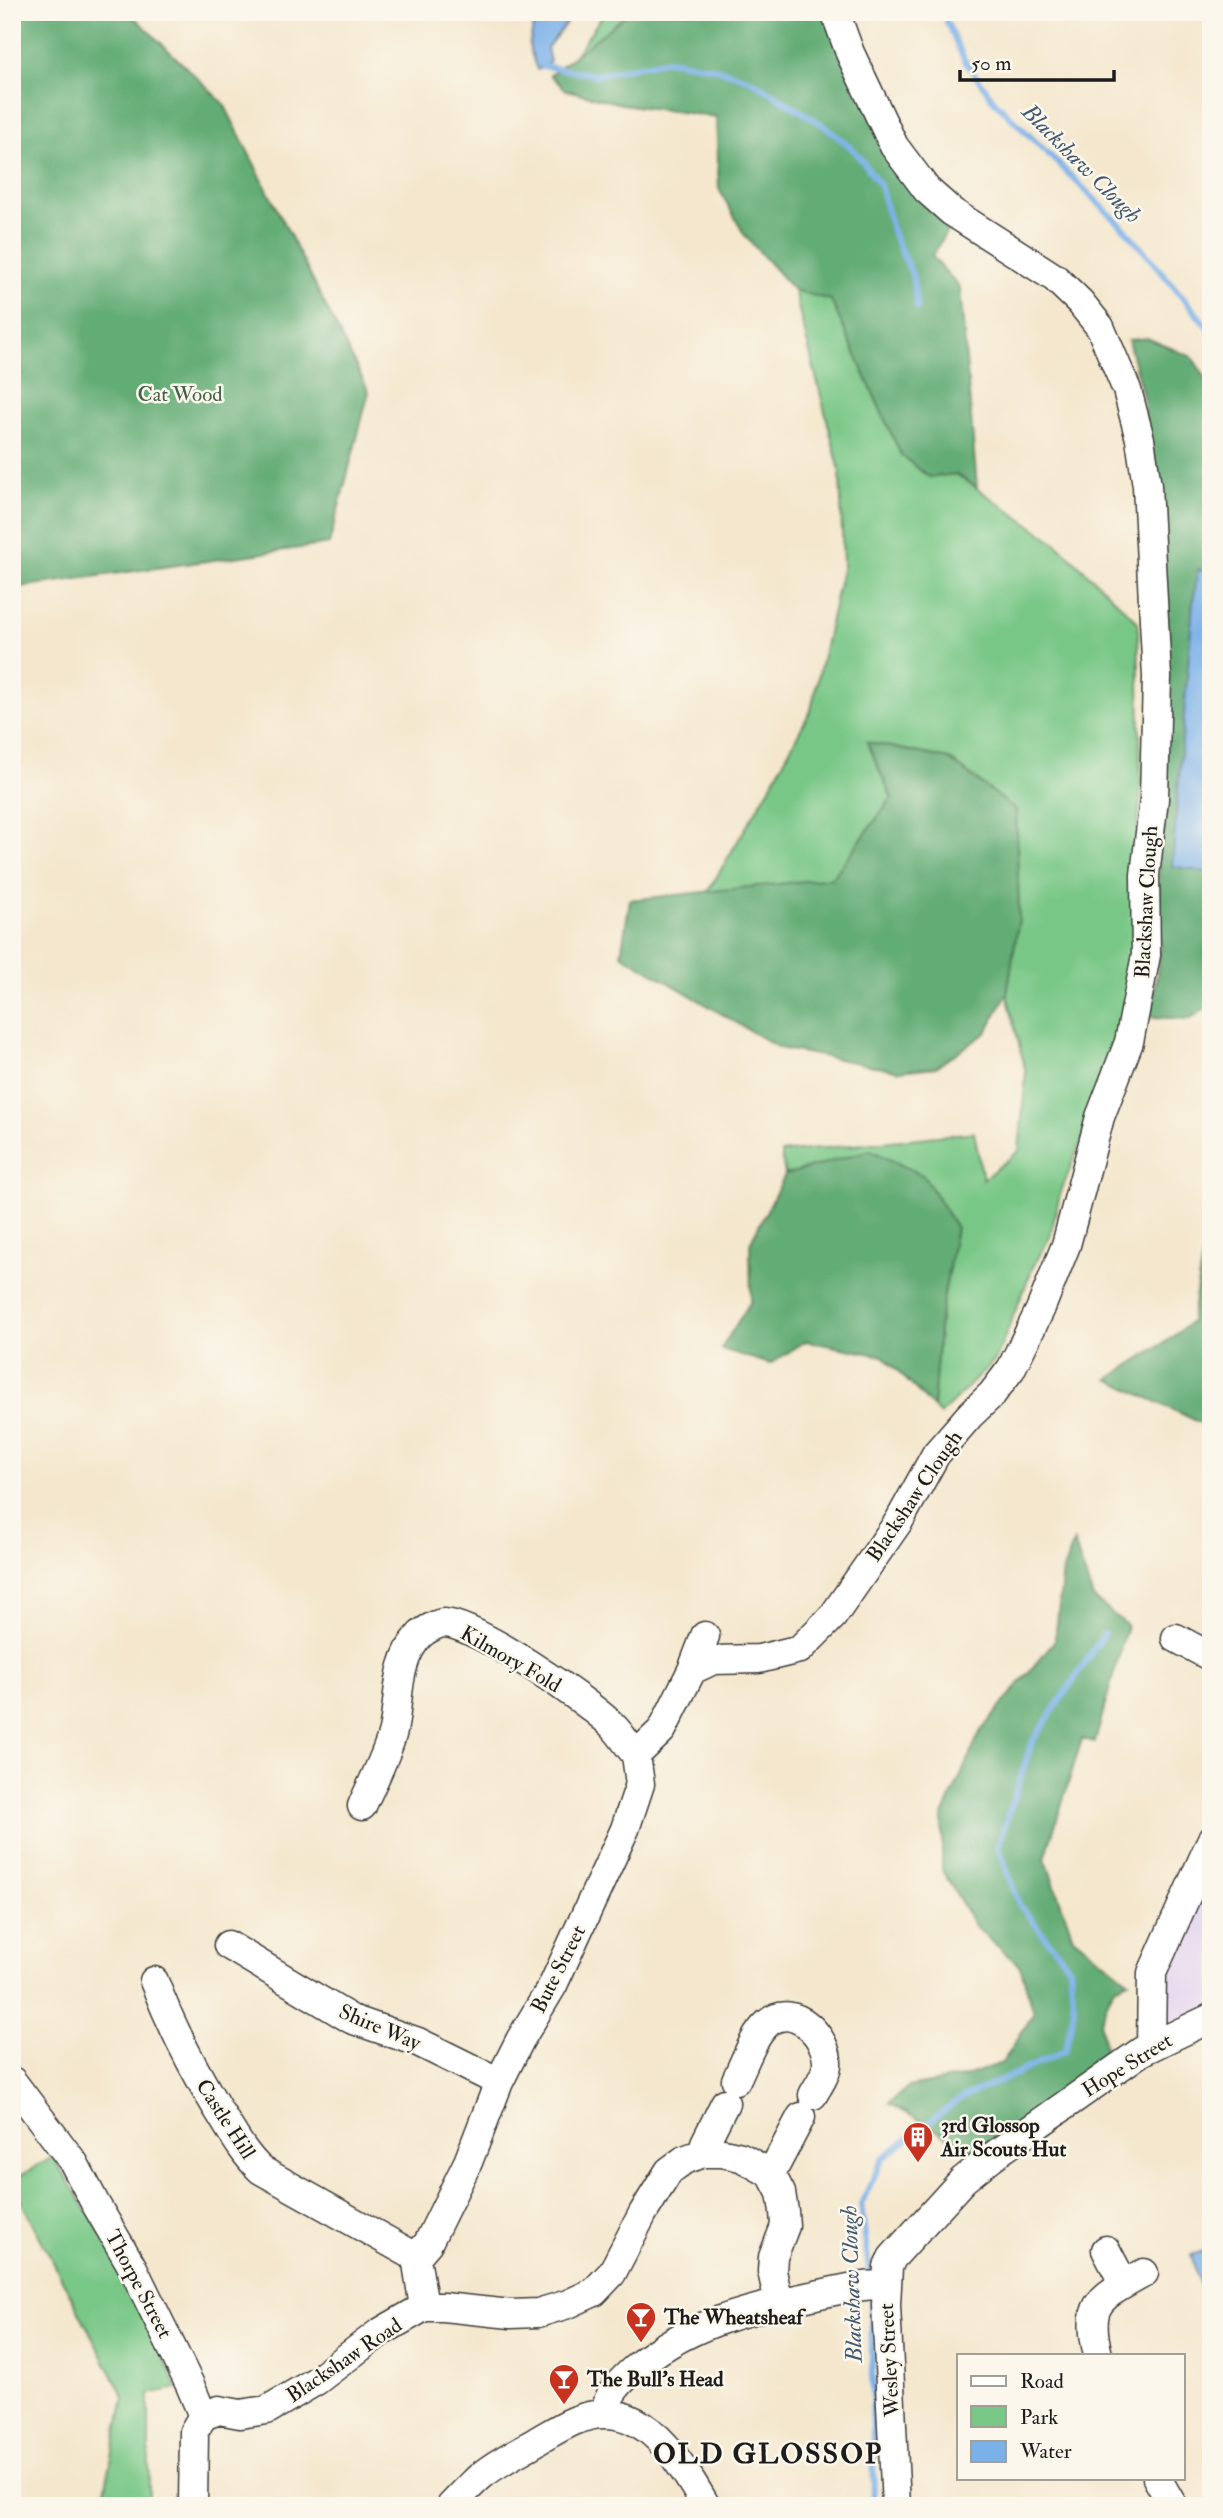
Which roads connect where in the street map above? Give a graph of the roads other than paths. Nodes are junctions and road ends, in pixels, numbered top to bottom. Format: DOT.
graph roads {
  1 [pos="835,12"];
  2 [pos="705,1636"];
  3 [pos="1175,1638"];
  4 [pos="1211,1657"];
  5 [pos="692,1670"];
  6 [pos="636,1755"];
  7 [pos="362,1806"];
  8 [pos="1211,1841"];
  9 [pos="228,1945"];
  10 [pos="154,1980"];
  11 [pos="1211,2018"];
  12 [pos="1151,2047"];
  13 [pos="12,2081"];
  14 [pos="499,2082"];
  15 [pos="703,2153"];
  16 [pos="771,2174"];
  17 [pos="1105,2250"];
  18 [pos="416,2258"];
  19 [pos="880,2279"];
  20 [pos="779,2304"];
  21 [pos="424,2307"];
  22 [pos="1098,2354"];
  23 [pos="605,2414"];
  24 [pos="203,2416"];
  25 [pos="1158,2480"];
  26 [pos="193,2506"];
  27 [pos="451,2506"];
  28 [pos="706,2506"];
  29 [pos="896,2506"];
  30 [pos="1173,2506"];
  1 -- 5 [label="street, Blackshaw Clough"];
  2 -- 5 [label="street"];
  3 -- 4 [label="street"];
  5 -- 6 [label="street"];
  6 -- 7 [label="street, Kilmory Fold"];
  6 -- 14 [label="street, Bute Street"];
  8 -- 12 [label="street"];
  9 -- 14 [label="street, Shire Way"];
  10 -- 18 [label="street, Castle Hill"];
  11 -- 12 [label="street, Hope Street"];
  12 -- 19 [label="street, Hope Street"];
  13 -- 24 [label="street, Thorpe Street"];
  14 -- 18 [label="street, Bute Street"];
  15 -- 16 [label="street"];
  15 -- 16 [label="street"];
  15 -- 21 [label="street, Blackshaw Road"];
  16 -- 20 [label="street"];
  17 -- 22 [label="street"];
  18 -- 21 [label="street"];
  19 -- 20 [label="street"];
  19 -- 29 [label="street, Wesley Street"];
  20 -- 23 [label="street"];
  21 -- 24 [label="street, Blackshaw Road"];
  23 -- 27 [label="street"];
  23 -- 28 [label="street"];
  24 -- 26 [label="street"];
  25 -- 30 [label="street"];
}
